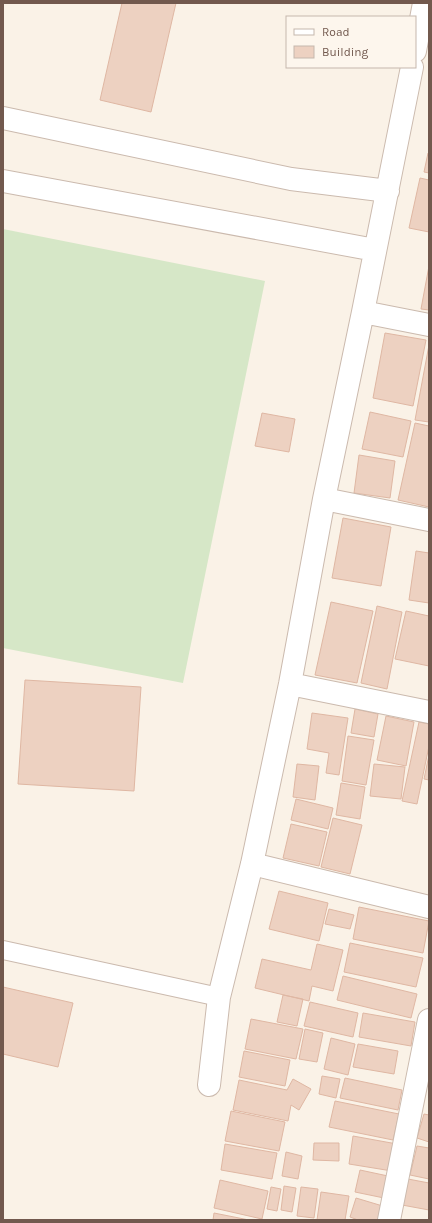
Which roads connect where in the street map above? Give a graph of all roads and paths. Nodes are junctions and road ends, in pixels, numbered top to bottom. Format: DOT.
graph roads {
  1 [pos="424,3"];
  2 [pos="416,46"];
  3 [pos="412,68"];
  4 [pos="3,118"];
  5 [pos="3,181"];
  6 [pos="388,191"];
  7 [pos="375,250"];
  8 [pos="363,312"];
  9 [pos="429,325"];
  10 [pos="324,499"];
  11 [pos="429,520"];
  12 [pos="290,684"];
  13 [pos="429,712"];
  14 [pos="252,864"];
  15 [pos="429,907"];
  16 [pos="3,950"];
  17 [pos="220,997"];
  18 [pos="429,1020"];
  19 [pos="209,1085"];
  20 [pos="389,1220"];
  1 -- 2 [label="street"];
  3 -- 6 [label="street"];
  4 -- 6 [label="street"];
  5 -- 7 [label="street"];
  6 -- 7 [label="street"];
  7 -- 8 [label="street"];
  8 -- 9 [label="street"];
  8 -- 10 [label="street"];
  10 -- 11 [label="street"];
  10 -- 12 [label="street"];
  12 -- 13 [label="street"];
  12 -- 14 [label="street"];
  14 -- 15 [label="street"];
  14 -- 17 [label="street"];
  16 -- 17 [label="lane"];
  17 -- 19 [label="street"];
  18 -- 20 [label="street"];
}
